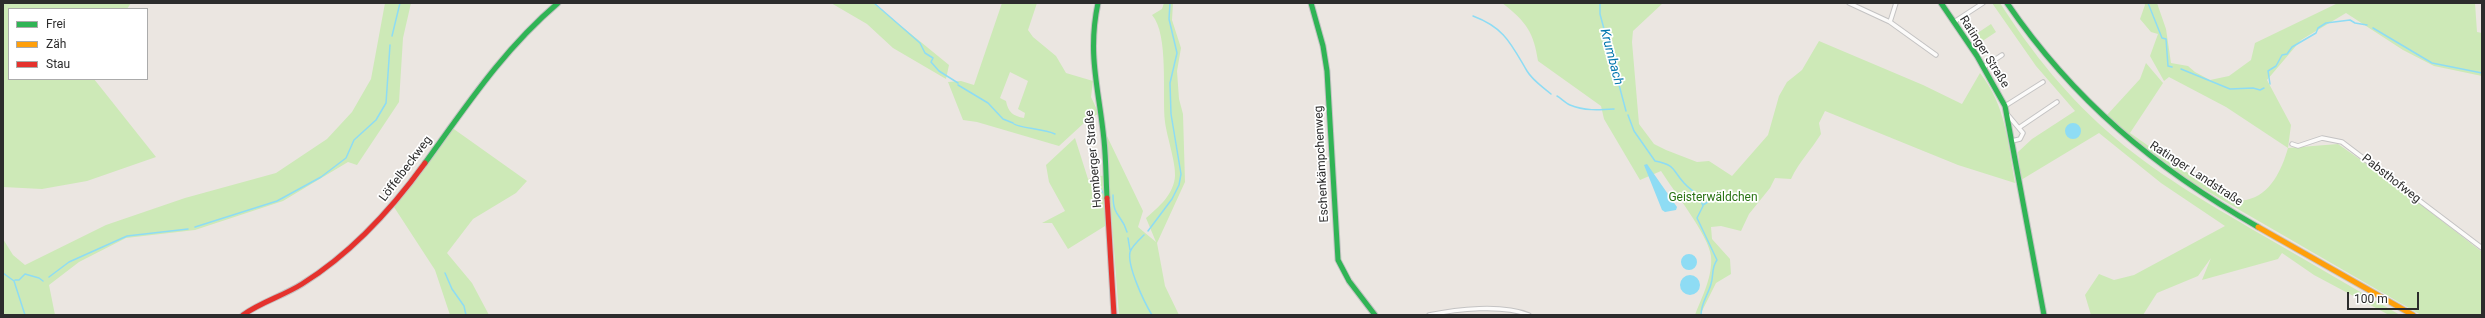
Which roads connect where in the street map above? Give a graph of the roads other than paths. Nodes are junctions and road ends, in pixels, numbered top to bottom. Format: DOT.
graph roads {
  1 [pos="558,3"];
  2 [pos="1098,3"];
  3 [pos="1311,3"];
  4 [pos="1849,3"];
  5 [pos="1896,3"];
  6 [pos="1941,3"];
  7 [pos="1983,3"];
  8 [pos="2007,3"];
  9 [pos="1890,22"];
  10 [pos="1954,22"];
  11 [pos="1936,54"];
  12 [pos="2002,55"];
  13 [pos="1984,66"];
  14 [pos="2043,82"];
  15 [pos="2057,102"];
  16 [pos="2005,106"];
  17 [pos="2007,114"];
  18 [pos="2020,127"];
  19 [pos="2012,140"];
  20 [pos="2292,144"];
  21 [pos="2482,248"];
  22 [pos="242,315"];
  23 [pos="1114,315"];
  24 [pos="1375,315"];
  25 [pos="1429,315"];
  26 [pos="1529,315"];
  27 [pos="2044,315"];
  28 [pos="2413,315"];
  1 -- 22 [label="street, Löffelbeckweg"];
  2 -- 23 [label="street, Homberger Straße"];
  3 -- 24 [label="street, Eschenkämpchenweg"];
  4 -- 9 [label="street"];
  5 -- 9 [label="street"];
  6 -- 10 [label="street, Ratinger Straße"];
  7 -- 10 [label="street"];
  8 -- 28 [label="street, Ratinger Landstraße"];
  9 -- 11 [label="street"];
  10 -- 13 [label="street, Ratinger Straße"];
  12 -- 13 [label="street"];
  13 -- 16 [label="street, Ratinger Straße"];
  14 -- 16 [label="street"];
  15 -- 18 [label="street"];
  16 -- 17 [label="street, Ratinger Straße"];
  17 -- 18 [label="street"];
  17 -- 19 [label="street, Ratinger Straße"];
  18 -- 19 [label="street"];
  19 -- 27 [label="street, Ratinger Straße"];
  20 -- 21 [label="street, Pabsthofweg"];
  25 -- 26 [label="street"];
}
